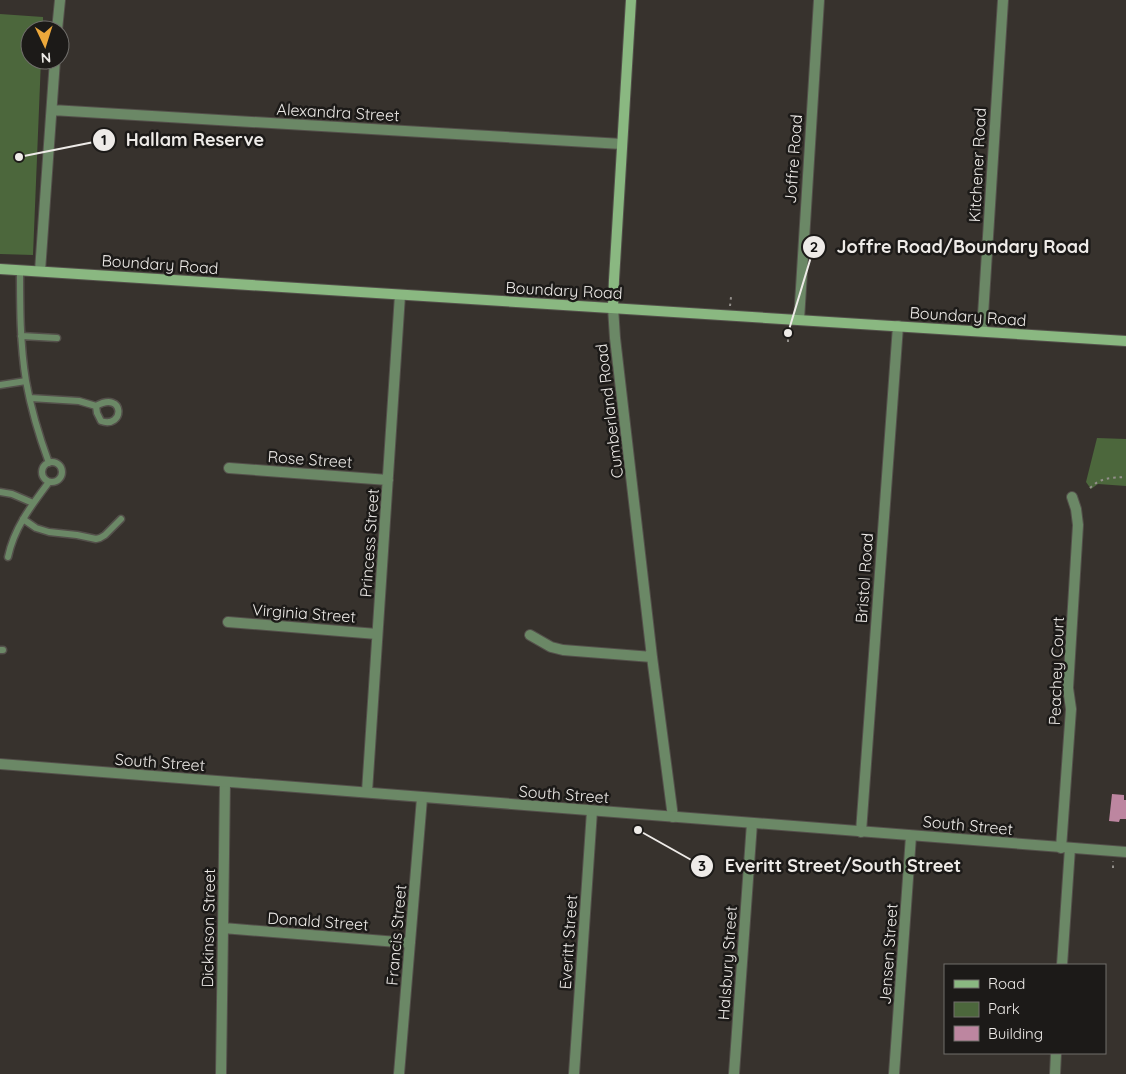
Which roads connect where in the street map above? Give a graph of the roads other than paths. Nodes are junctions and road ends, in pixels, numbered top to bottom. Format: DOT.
graph roads {
  1 [pos="60,0"];
  2 [pos="631,0"];
  3 [pos="819,0"];
  4 [pos="1003,0"];
  5 [pos="58,20"];
  6 [pos="54,70"];
  7 [pos="52,110"];
  8 [pos="622,144"];
  9 [pos="0,269"];
  10 [pos="20,270"];
  11 [pos="40,272"];
  12 [pos="400,295"];
  13 [pos="613,308"];
  14 [pos="799,320"];
  15 [pos="898,326"];
  16 [pos="982,331"];
  17 [pos="21,336"];
  18 [pos="57,338"];
  19 [pos="1126,341"];
  20 [pos="26,381"];
  21 [pos="0,385"];
  22 [pos="30,398"];
  23 [pos="96,406"];
  24 [pos="49,463"];
  25 [pos="228,468"];
  26 [pos="388,480"];
  27 [pos="49,482"];
  28 [pos="0,492"];
  29 [pos="1072,497"];
  30 [pos="33,503"];
  31 [pos="23,519"];
  32 [pos="121,519"];
  33 [pos="8,558"];
  34 [pos="228,622"];
  35 [pos="377,634"];
  36 [pos="530,635"];
  37 [pos="652,658"];
  38 [pos="0,764"];
  39 [pos="224,782"];
  40 [pos="367,792"];
  41 [pos="422,798"];
  42 [pos="592,811"];
  43 [pos="673,818"];
  44 [pos="752,823"];
  45 [pos="861,832"];
  46 [pos="911,836"];
  47 [pos="1066,848"];
  48 [pos="1126,852"];
  49 [pos="223,928"];
  50 [pos="410,942"];
  51 [pos="1062,964"];
  52 [pos="1056,1054"];
  53 [pos="221,1074"];
  54 [pos="399,1074"];
  55 [pos="574,1074"];
  56 [pos="734,1074"];
  57 [pos="894,1074"];
  58 [pos="1054,1074"];
  1 -- 5 [label="street"];
  2 -- 8 [label="main road, Cumberland Road"];
  3 -- 14 [label="street, Joffre Road"];
  4 -- 16 [label="street, Kitchener Road"];
  6 -- 7 [label="street"];
  7 -- 8 [label="street, Alexandra Street"];
  7 -- 11 [label="street"];
  8 -- 13 [label="main road, Cumberland Road"];
  9 -- 10 [label="main road, Boundary Road"];
  10 -- 11 [label="main road, Boundary Road"];
  10 -- 17 [label="lane"];
  11 -- 12 [label="main road, Boundary Road"];
  12 -- 13 [label="main road, Boundary Road"];
  12 -- 26 [label="street, Princess Street"];
  13 -- 14 [label="main road, Boundary Road"];
  13 -- 37 [label="street, Cumberland Road"];
  14 -- 15 [label="main road, Boundary Road"];
  15 -- 16 [label="main road, Boundary Road"];
  15 -- 45 [label="street, Bristol Road"];
  16 -- 19 [label="main road, Boundary Road"];
  17 -- 18 [label="lane"];
  17 -- 20 [label="lane"];
  20 -- 21 [label="lane"];
  20 -- 22 [label="lane"];
  22 -- 23 [label="lane"];
  22 -- 24 [label="lane"];
  24 -- 27 [label="lane"];
  24 -- 27 [label="lane"];
  25 -- 26 [label="street, Rose Street"];
  26 -- 35 [label="street, Princess Street"];
  27 -- 30 [label="lane"];
  28 -- 30 [label="lane"];
  29 -- 47 [label="street, Peachey Court"];
  30 -- 31 [label="lane"];
  31 -- 32 [label="lane"];
  31 -- 33 [label="lane"];
  34 -- 35 [label="street, Virginia Street"];
  35 -- 40 [label="street, Princess Street"];
  36 -- 37 [label="street"];
  37 -- 43 [label="street, Cumberland Road"];
  38 -- 39 [label="street, South Street"];
  39 -- 40 [label="street, South Street"];
  39 -- 49 [label="street, Dickinson Street"];
  40 -- 41 [label="street, South Street"];
  41 -- 42 [label="street, South Street"];
  41 -- 50 [label="street, Francis Street"];
  42 -- 43 [label="street, South Street"];
  42 -- 55 [label="street, Everitt Street"];
  43 -- 44 [label="street, South Street"];
  44 -- 45 [label="street, South Street"];
  44 -- 56 [label="street, Halsbury Street"];
  45 -- 46 [label="street, South Street"];
  46 -- 47 [label="street, South Street"];
  46 -- 57 [label="street, Jensen Street"];
  47 -- 48 [label="street, South Street"];
  47 -- 51 [label="street, Peachey Court"];
  49 -- 50 [label="street, Donald Street"];
  49 -- 53 [label="street, Dickinson Street"];
  50 -- 54 [label="street, Francis Street"];
  52 -- 58 [label="street"];
}
